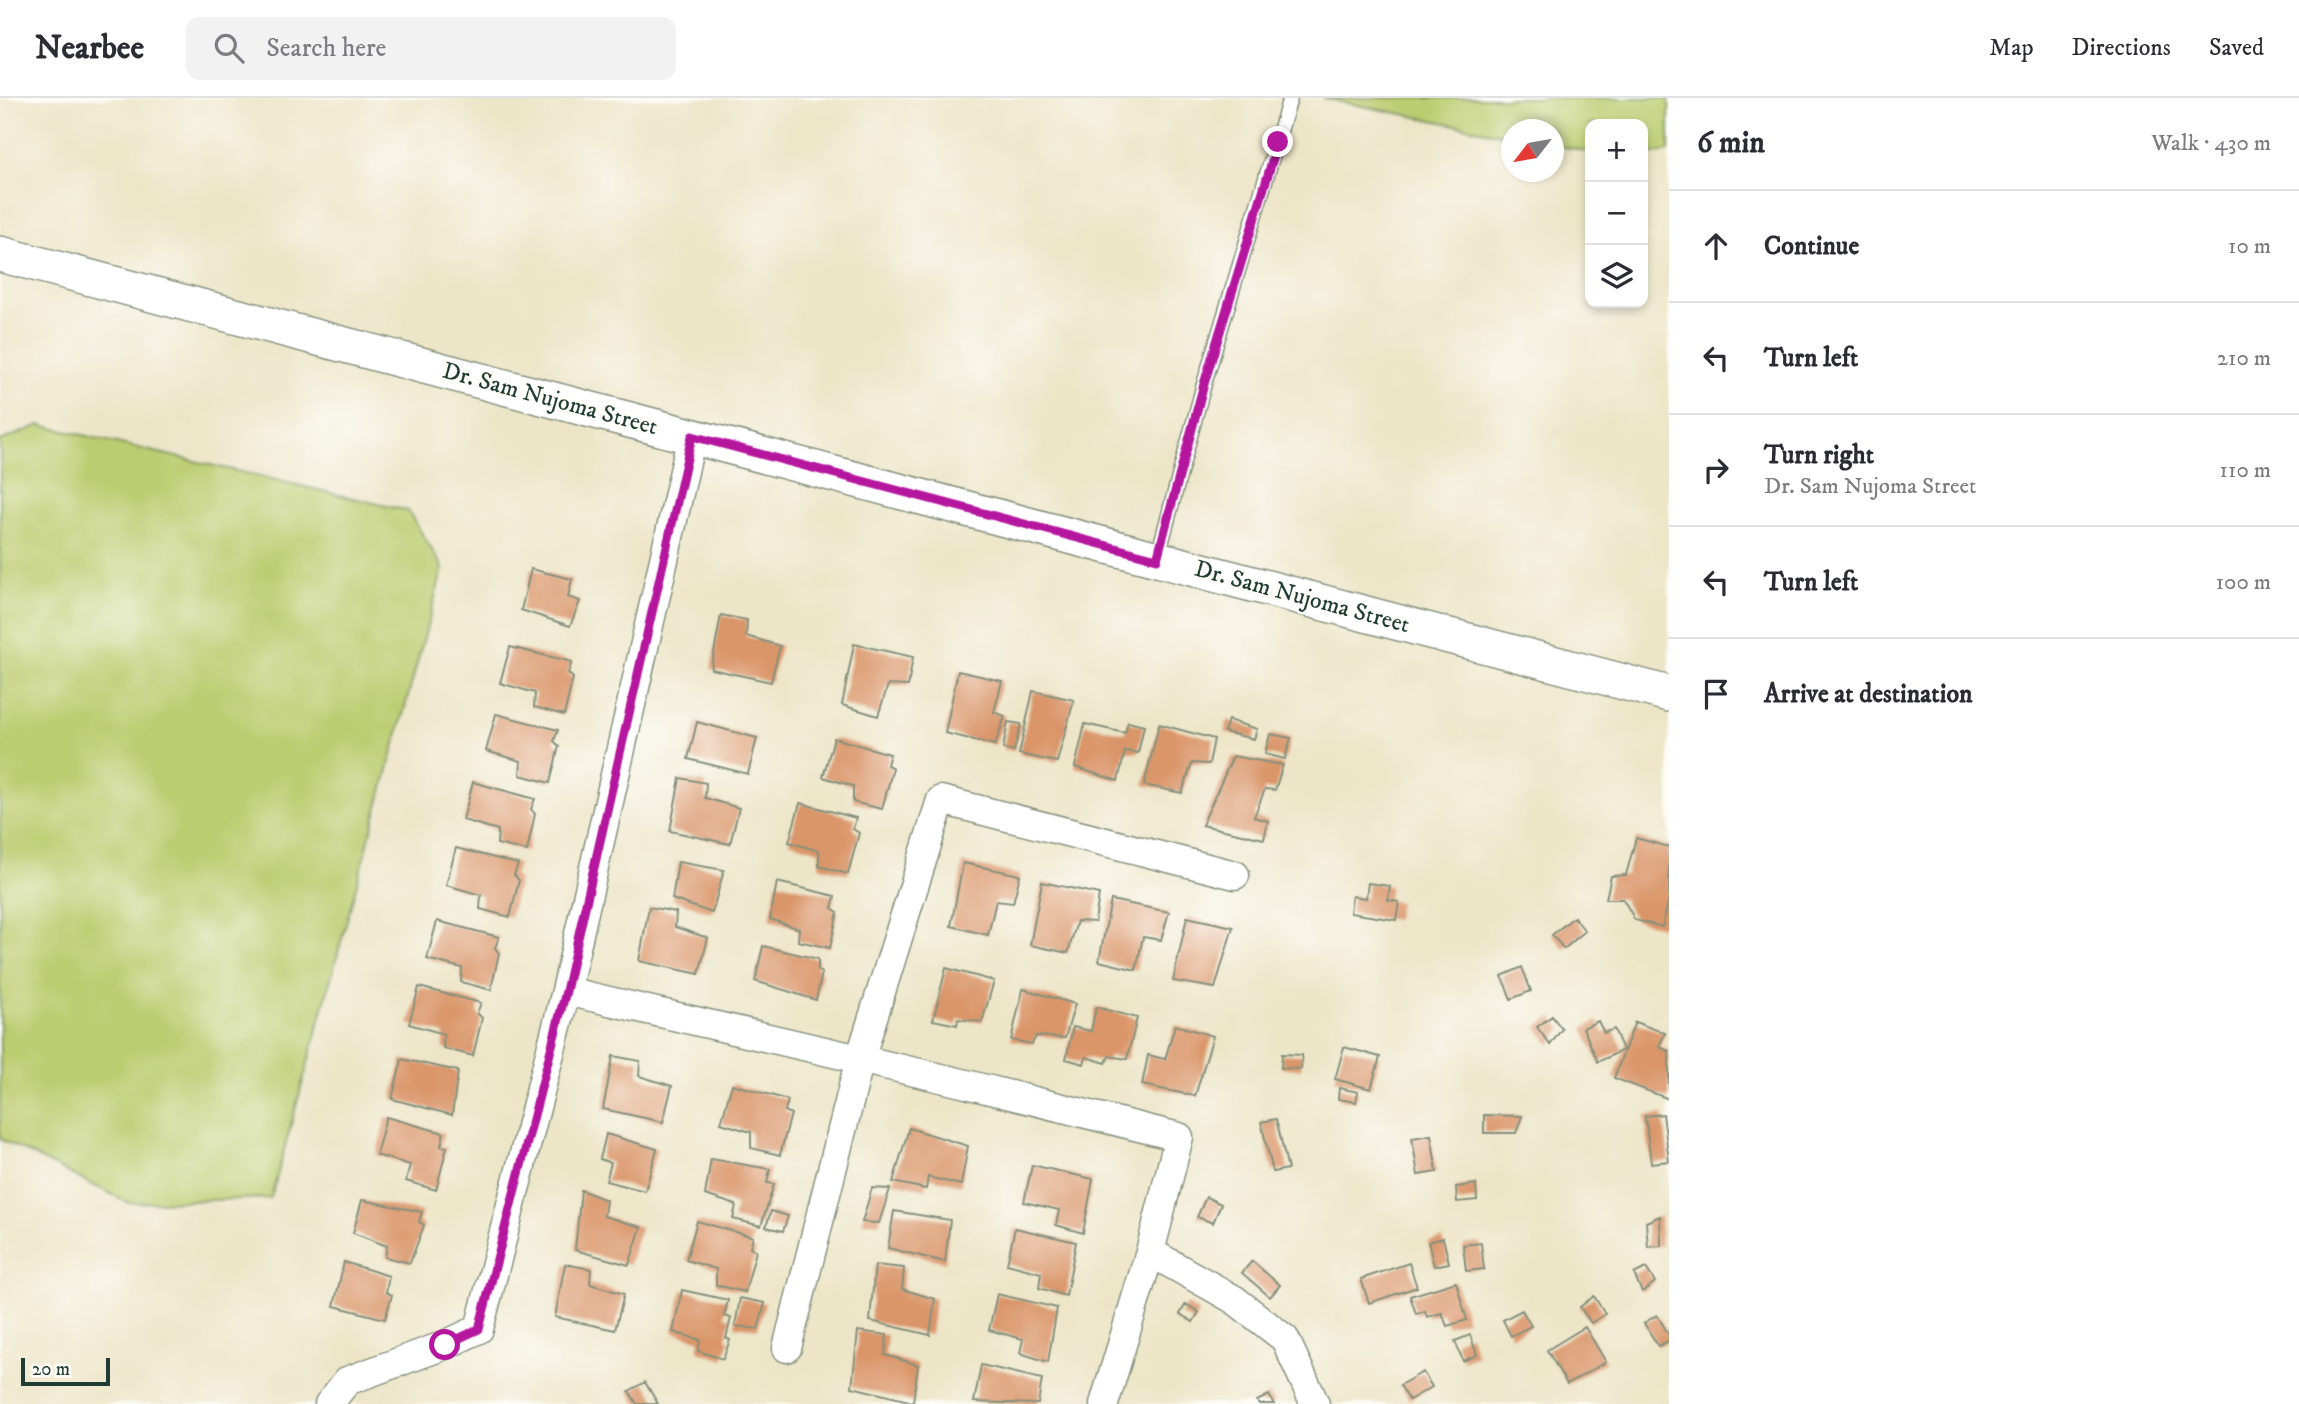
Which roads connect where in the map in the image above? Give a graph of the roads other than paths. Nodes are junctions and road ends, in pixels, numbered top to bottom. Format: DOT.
graph roads {
  1 [pos="1290,98"];
  2 [pos="0,254"];
  3 [pos="692,436"];
  4 [pos="1157,559"];
  5 [pos="1669,694"];
  6 [pos="1235,875"];
  7 [pos="566,991"];
  8 [pos="860,1059"];
  9 [pos="1150,1252"];
  10 [pos="787,1348"];
  11 [pos="329,1404"];
  12 [pos="1104,1404"];
  13 [pos="1315,1404"];
  1 -- 4 [label="lane"];
  2 -- 3 [label="street, Dr. Sam Nujoma Street"];
  3 -- 4 [label="street, Dr. Sam Nujoma Street"];
  3 -- 7 [label="street"];
  4 -- 5 [label="street, Dr. Sam Nujoma Street"];
  6 -- 8 [label="street"];
  7 -- 8 [label="street"];
  7 -- 11 [label="street"];
  8 -- 9 [label="street"];
  8 -- 10 [label="street"];
  9 -- 12 [label="street"];
  9 -- 13 [label="street"];
}
